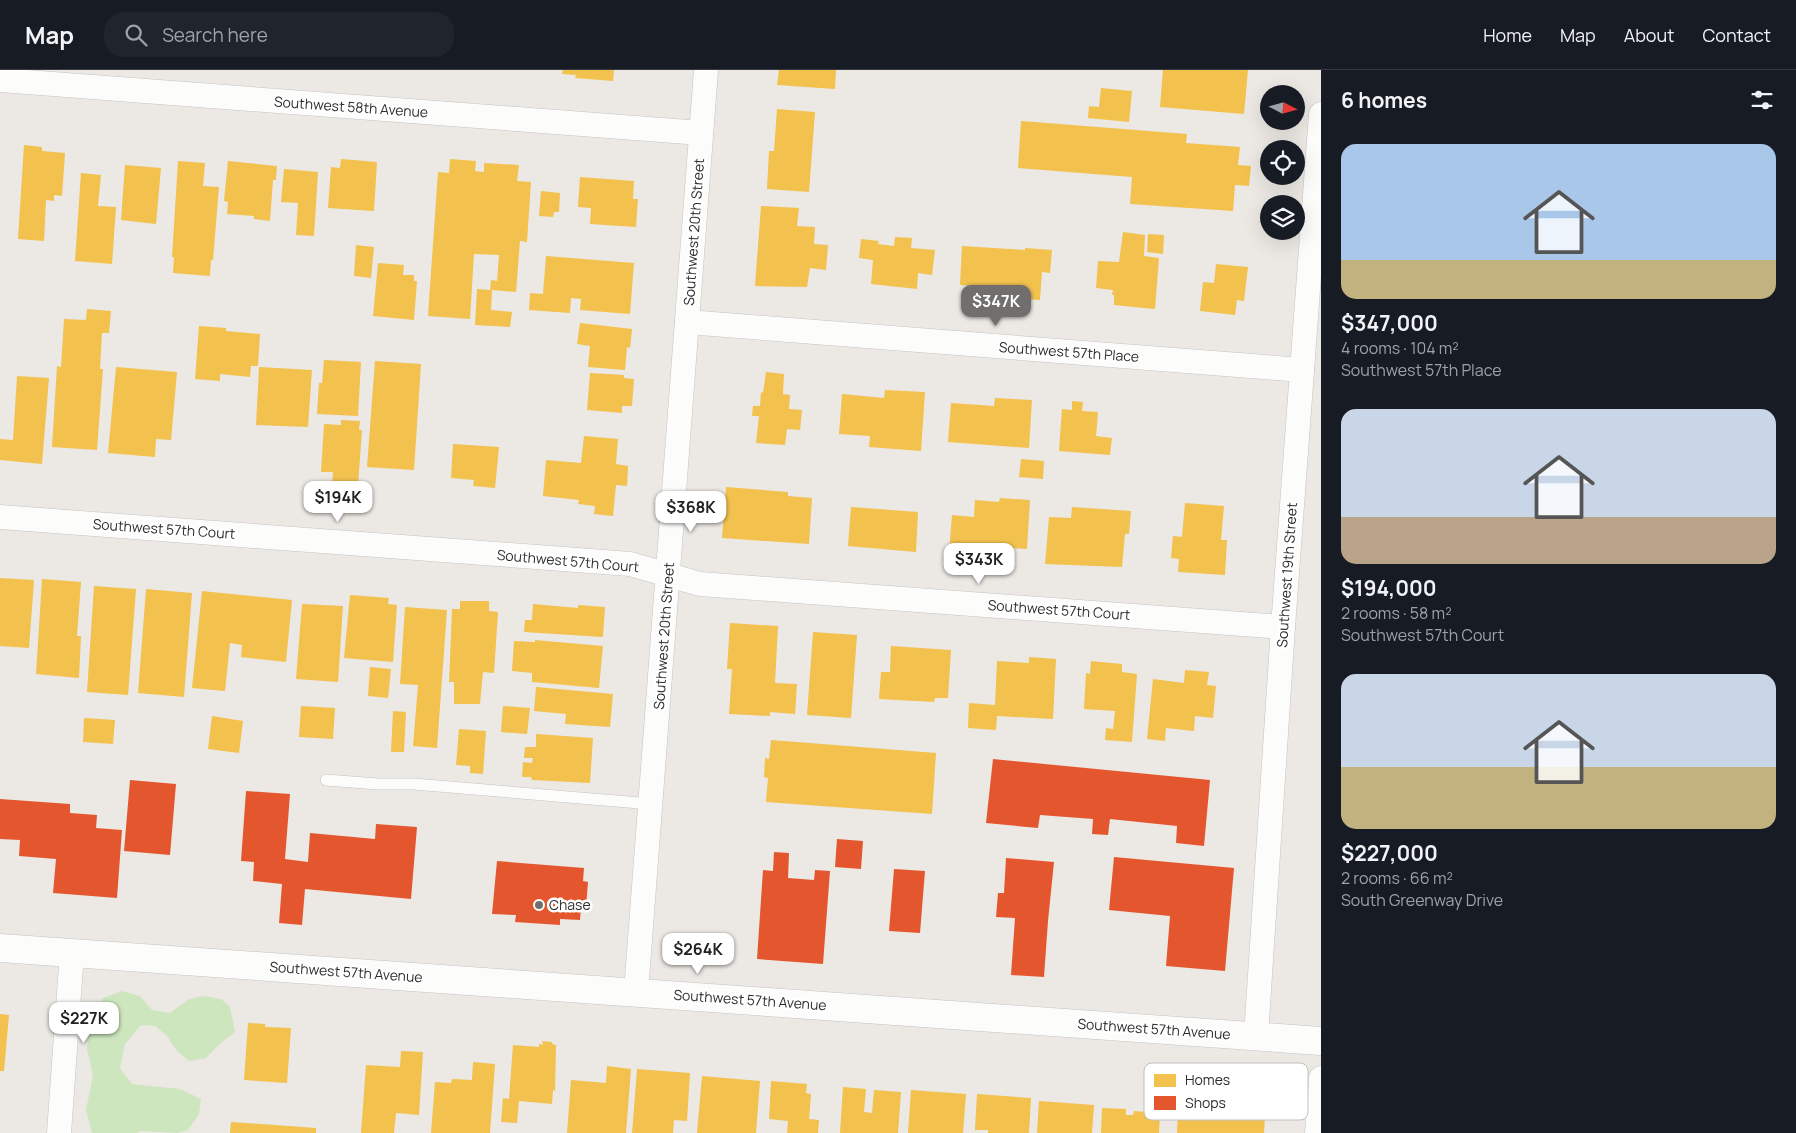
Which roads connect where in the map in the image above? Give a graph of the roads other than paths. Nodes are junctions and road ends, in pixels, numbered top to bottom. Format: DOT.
graph roads {
  1 [pos="706,70"];
  2 [pos="0,80"];
  3 [pos="1321,114"];
  4 [pos="701,133"];
  5 [pos="687,322"];
  6 [pos="1302,370"];
  7 [pos="0,517"];
  8 [pos="668,574"];
  9 [pos="1283,627"];
  10 [pos="326,780"];
  11 [pos="652,804"];
  12 [pos="0,948"];
  13 [pos="72,952"];
  14 [pos="636,992"];
  15 [pos="1256,1036"];
  16 [pos="1321,1041"];
  17 [pos="1321,1078"];
  18 [pos="59,1133"];
  19 [pos="1317,1133"];
  1 -- 4 [label="street, Southwest 20th Street"];
  2 -- 4 [label="street, Southwest 58th Avenue"];
  3 -- 6 [label="street, Southwest 19th Street"];
  4 -- 5 [label="street, Southwest 20th Street"];
  5 -- 6 [label="street, Southwest 57th Place"];
  5 -- 8 [label="street, Southwest 20th Street"];
  6 -- 9 [label="street, Southwest 19th Street"];
  7 -- 8 [label="street, Southwest 57th Court"];
  8 -- 9 [label="street, Southwest 57th Court"];
  8 -- 11 [label="street, Southwest 20th Street"];
  9 -- 15 [label="street, Southwest 19th Street"];
  10 -- 11 [label="lane"];
  11 -- 14 [label="street, Southwest 20th Street"];
  12 -- 13 [label="main road, Southwest 57th Avenue"];
  13 -- 14 [label="main road, Southwest 57th Avenue"];
  13 -- 18 [label="street"];
  14 -- 15 [label="main road, Southwest 57th Avenue"];
  15 -- 16 [label="main road, Southwest 57th Avenue"];
  17 -- 19 [label="street"];
}
